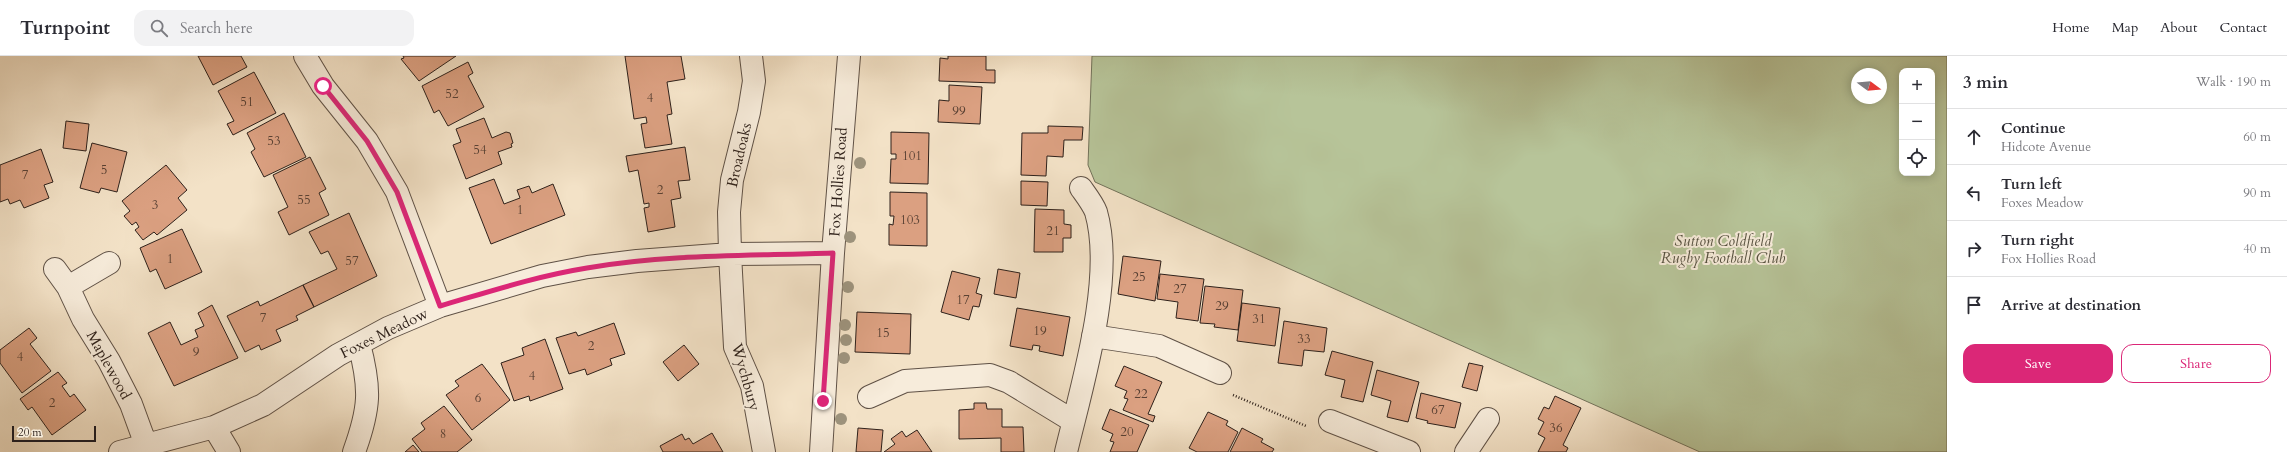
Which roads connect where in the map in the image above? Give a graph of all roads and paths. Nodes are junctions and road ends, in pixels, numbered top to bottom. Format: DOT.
graph roads {
  1 [pos="305,56"];
  2 [pos="751,56"];
  3 [pos="849,56"];
  4 [pos="1081,188"];
  5 [pos="833,253"];
  6 [pos="730,254"];
  7 [pos="109,263"];
  8 [pos="55,269"];
  9 [pos="68,287"];
  10 [pos="440,306"];
  11 [pos="1093,336"];
  12 [pos="359,344"];
  13 [pos="1220,373"];
  14 [pos="869,396"];
  15 [pos="1488,419"];
  16 [pos="1073,421"];
  17 [pos="1330,421"];
  18 [pos="214,427"];
  19 [pos="1308,427"];
  20 [pos="146,444"];
  21 [pos="120,452"];
  22 [pos="229,452"];
  23 [pos="354,452"];
  24 [pos="764,452"];
  25 [pos="821,452"];
  26 [pos="1066,452"];
  27 [pos="1409,452"];
  28 [pos="1466,452"];
  1 -- 10 [label="street"];
  2 -- 6 [label="street, Broadoaks"];
  3 -- 5 [label="street, Fox Hollies Road"];
  4 -- 11 [label="street"];
  5 -- 6 [label="street, Foxes Meadow"];
  5 -- 25 [label="street, Fox Hollies Road"];
  6 -- 10 [label="street, Foxes Meadow"];
  6 -- 24 [label="street, Wychbury"];
  7 -- 9 [label="street"];
  8 -- 9 [label="street, Maplewood"];
  9 -- 20 [label="street, Maplewood"];
  10 -- 12 [label="street, Foxes Meadow"];
  11 -- 13 [label="street"];
  11 -- 16 [label="street"];
  12 -- 18 [label="street, Foxes Meadow"];
  12 -- 23 [label="street"];
  13 -- 19 [label="path"];
  14 -- 16 [label="street"];
  15 -- 28 [label="street"];
  16 -- 26 [label="street"];
  17 -- 27 [label="street"];
  18 -- 20 [label="street, Foxes Meadow"];
  18 -- 22 [label="street"];
  20 -- 21 [label="street, Foxes Meadow"];
}
